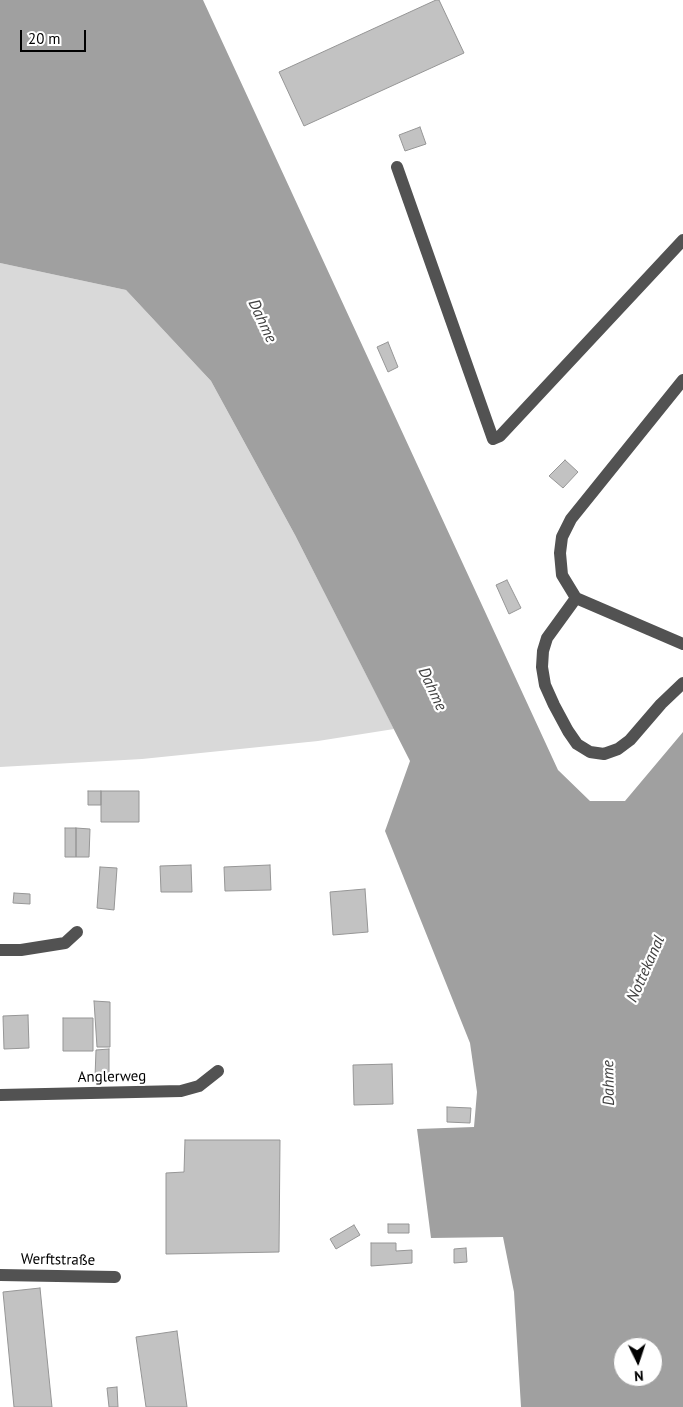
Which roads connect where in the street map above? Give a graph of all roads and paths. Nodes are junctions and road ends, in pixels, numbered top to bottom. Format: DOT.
graph roads {
  1 [pos="398,167"];
  2 [pos="683,240"];
  3 [pos="683,380"];
  4 [pos="576,598"];
  5 [pos="678,642"];
  6 [pos="683,683"];
  7 [pos="77,932"];
  8 [pos="0,950"];
  9 [pos="218,1071"];
  10 [pos="0,1095"];
  11 [pos="0,1275"];
  12 [pos="115,1277"];
  1 -- 2 [label="street"];
  3 -- 4 [label="street"];
  4 -- 5 [label="street"];
  4 -- 6 [label="street"];
  7 -- 8 [label="street"];
  9 -- 10 [label="street, Anglerweg"];
  11 -- 12 [label="street, Werftstraße"];
}
